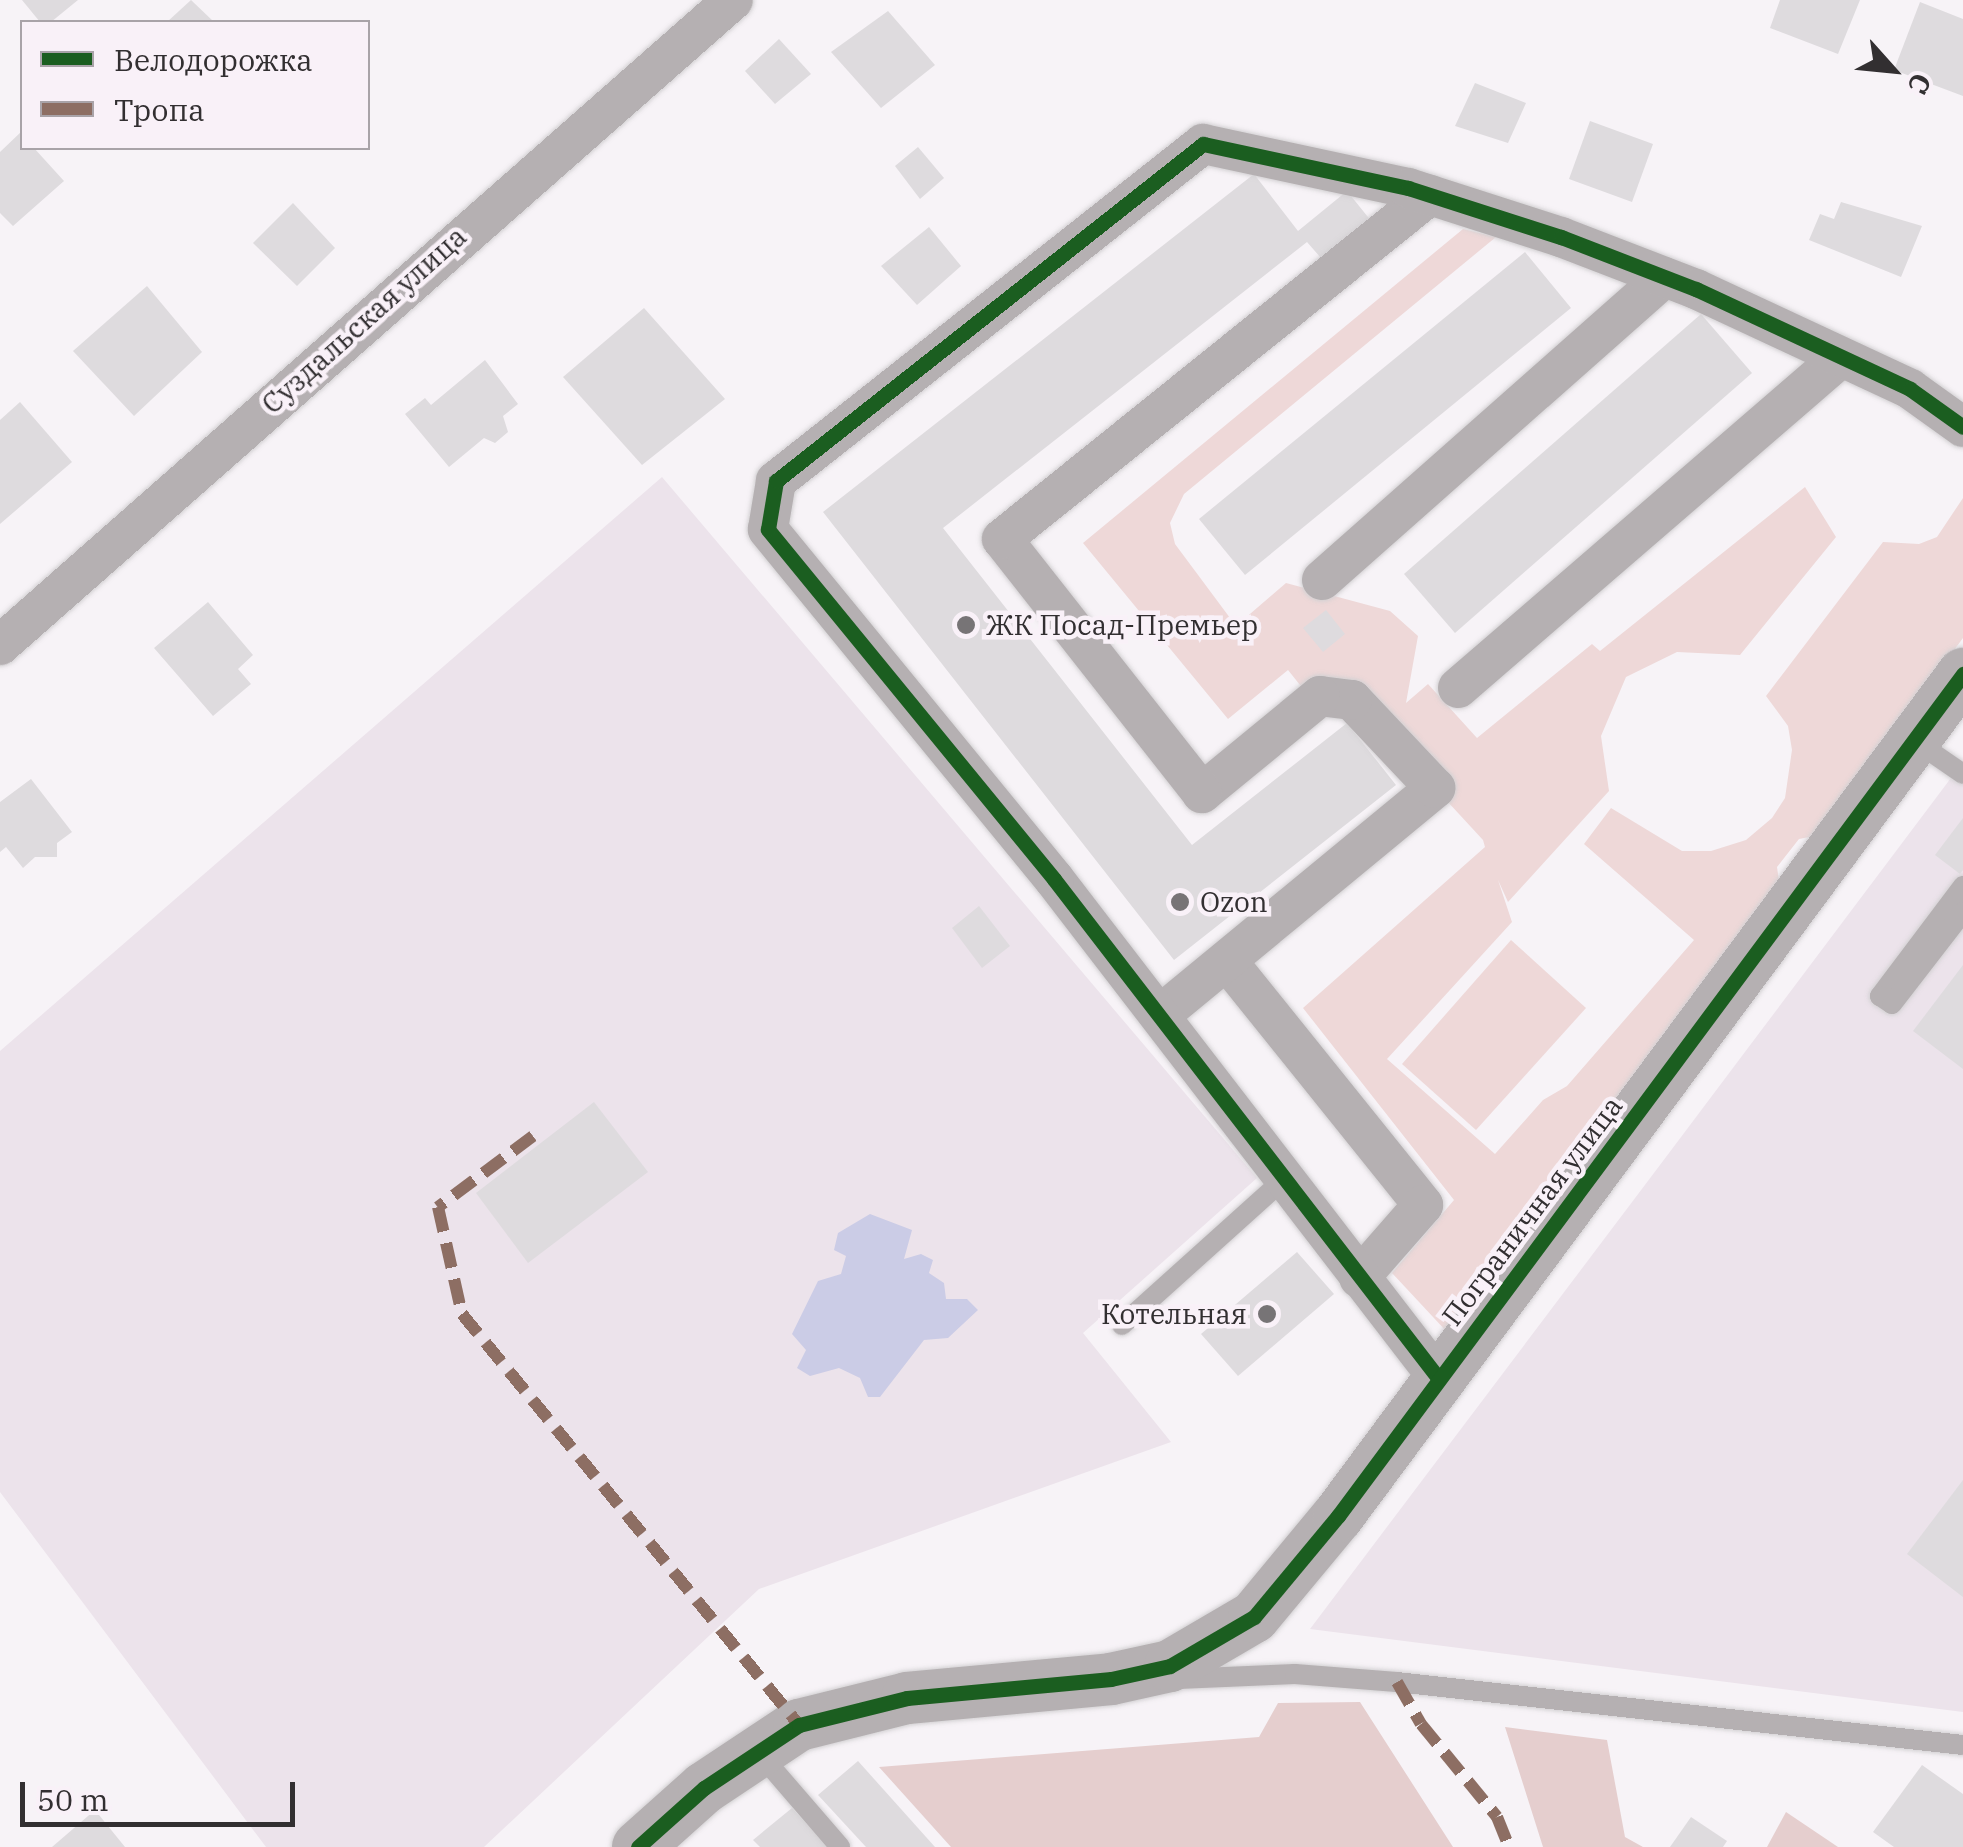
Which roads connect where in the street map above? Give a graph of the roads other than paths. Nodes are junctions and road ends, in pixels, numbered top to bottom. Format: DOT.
graph roads {
  1 [pos="733,0"];
  2 [pos="1430,195"];
  3 [pos="1664,277"];
  4 [pos="1840,358"];
  5 [pos="1963,427"];
  6 [pos="1322,580"];
  7 [pos="0,645"];
  8 [pos="1963,674"];
  9 [pos="1458,688"];
  10 [pos="1913,740"];
  11 [pos="1963,774"];
  12 [pos="1963,886"];
  13 [pos="1963,912"];
  14 [pos="1226,961"];
  15 [pos="1160,1015"];
  16 [pos="1283,1180"];
  17 [pos="1359,1278"];
  18 [pos="1122,1326"];
  19 [pos="1439,1379"];
  20 [pos="1110,1679"];
  21 [pos="1963,1745"];
  22 [pos="758,1751"];
  23 [pos="638,1847"];
  24 [pos="840,1847"];
  1 -- 7 [label="street, Суздальская улица"];
  2 -- 3 [label="street"];
  2 -- 14 [label="street"];
  2 -- 15 [label="street"];
  3 -- 4 [label="street"];
  3 -- 6 [label="street"];
  4 -- 5 [label="street"];
  4 -- 9 [label="street"];
  8 -- 10 [label="street, Пограничная улица"];
  10 -- 11 [label="lane"];
  10 -- 19 [label="street, Пограничная улица"];
  12 -- 13 [label="lane"];
  14 -- 15 [label="street"];
  14 -- 17 [label="street"];
  15 -- 16 [label="street"];
  16 -- 17 [label="street"];
  16 -- 18 [label="lane"];
  17 -- 19 [label="street"];
  19 -- 20 [label="street, Пограничная улица"];
  20 -- 21 [label="lane"];
  20 -- 22 [label="street, Пограничная улица"];
  22 -- 23 [label="street, Пограничная улица"];
  22 -- 24 [label="lane"];
}
